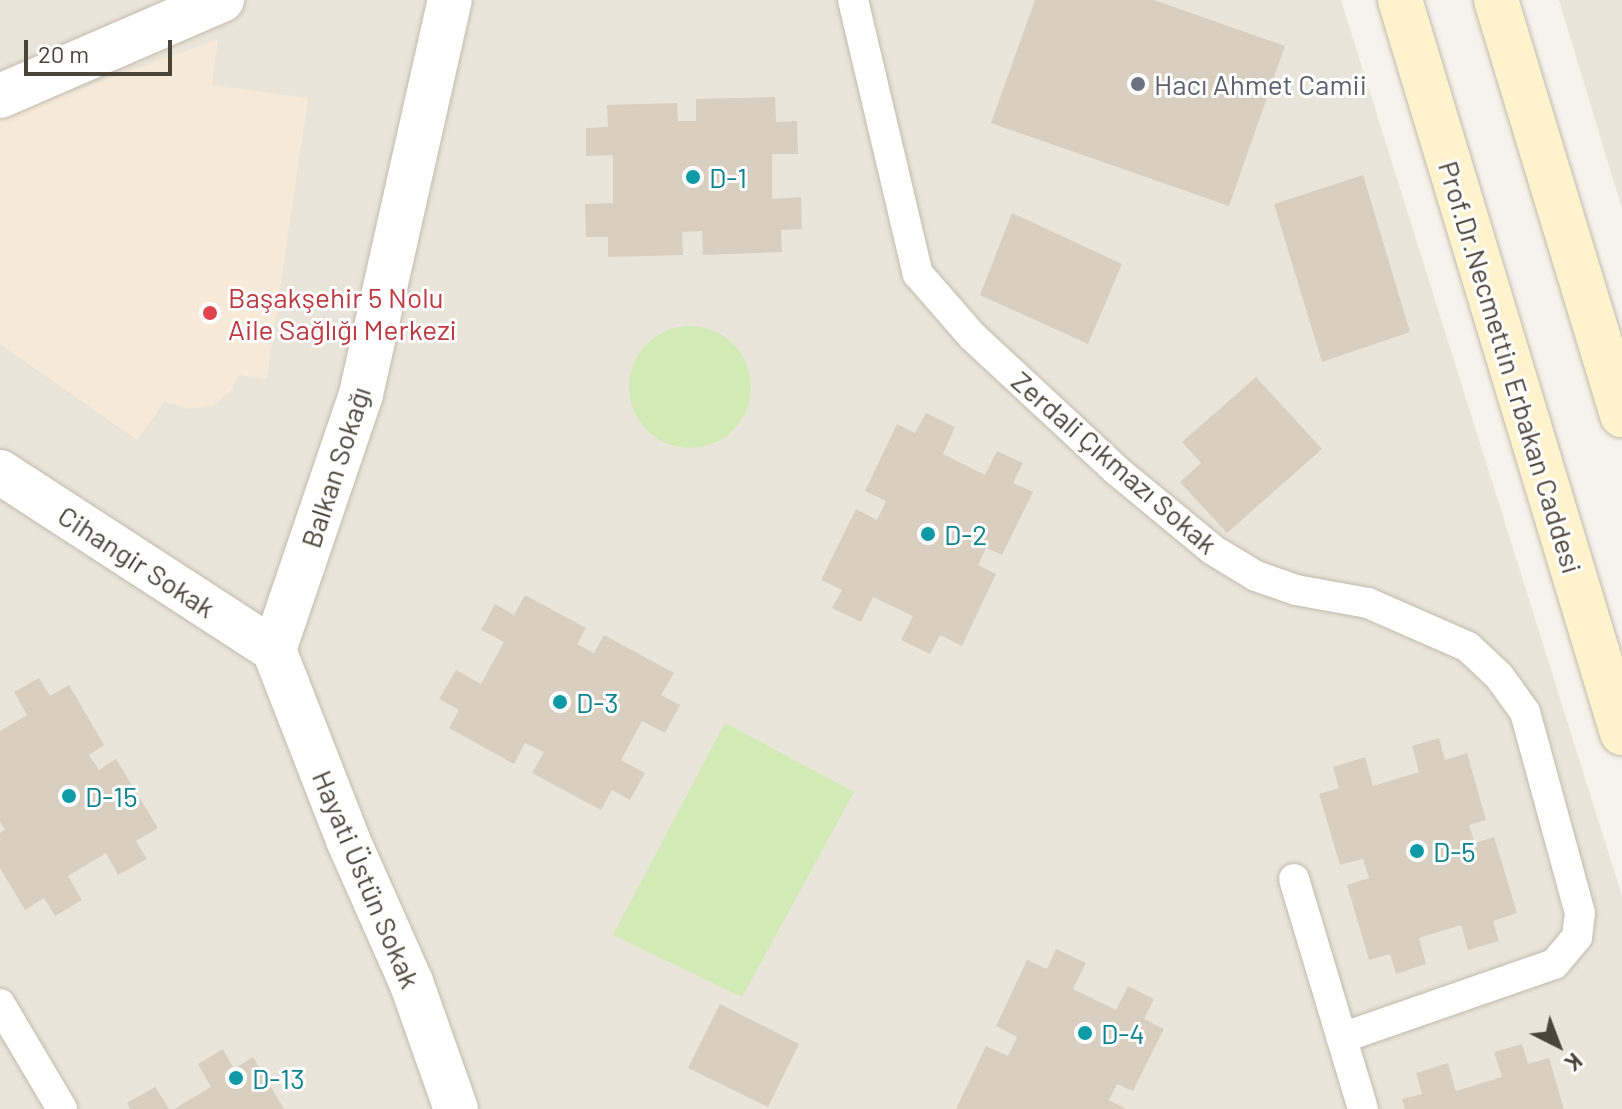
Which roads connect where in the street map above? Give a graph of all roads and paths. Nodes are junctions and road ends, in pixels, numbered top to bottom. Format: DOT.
graph roads {
  1 [pos="222,0"];
  2 [pos="450,0"];
  3 [pos="853,0"];
  4 [pos="1400,0"];
  5 [pos="1496,0"];
  6 [pos="0,96"];
  7 [pos="1622,415"];
  8 [pos="0,472"];
  9 [pos="274,650"];
  10 [pos="1622,733"];
  11 [pos="1294,879"];
  12 [pos="0,1004"];
  13 [pos="1342,1038"];
  14 [pos="62,1109"];
  15 [pos="456,1109"];
  16 [pos="1363,1109"];
  1 -- 6 [label="street"];
  2 -- 9 [label="street, Balkan Sokağı"];
  3 -- 13 [label="lane, Zerdali Çıkmazı Sokak"];
  4 -- 10 [label="main road, Prof.Dr.Necmettin Erbakan Caddesi"];
  5 -- 7 [label="main road"];
  8 -- 9 [label="street, Cihangir Sokak"];
  9 -- 15 [label="street, Hayati Üstün Sokak"];
  11 -- 13 [label="lane"];
  12 -- 14 [label="lane"];
  13 -- 16 [label="lane"];
}
